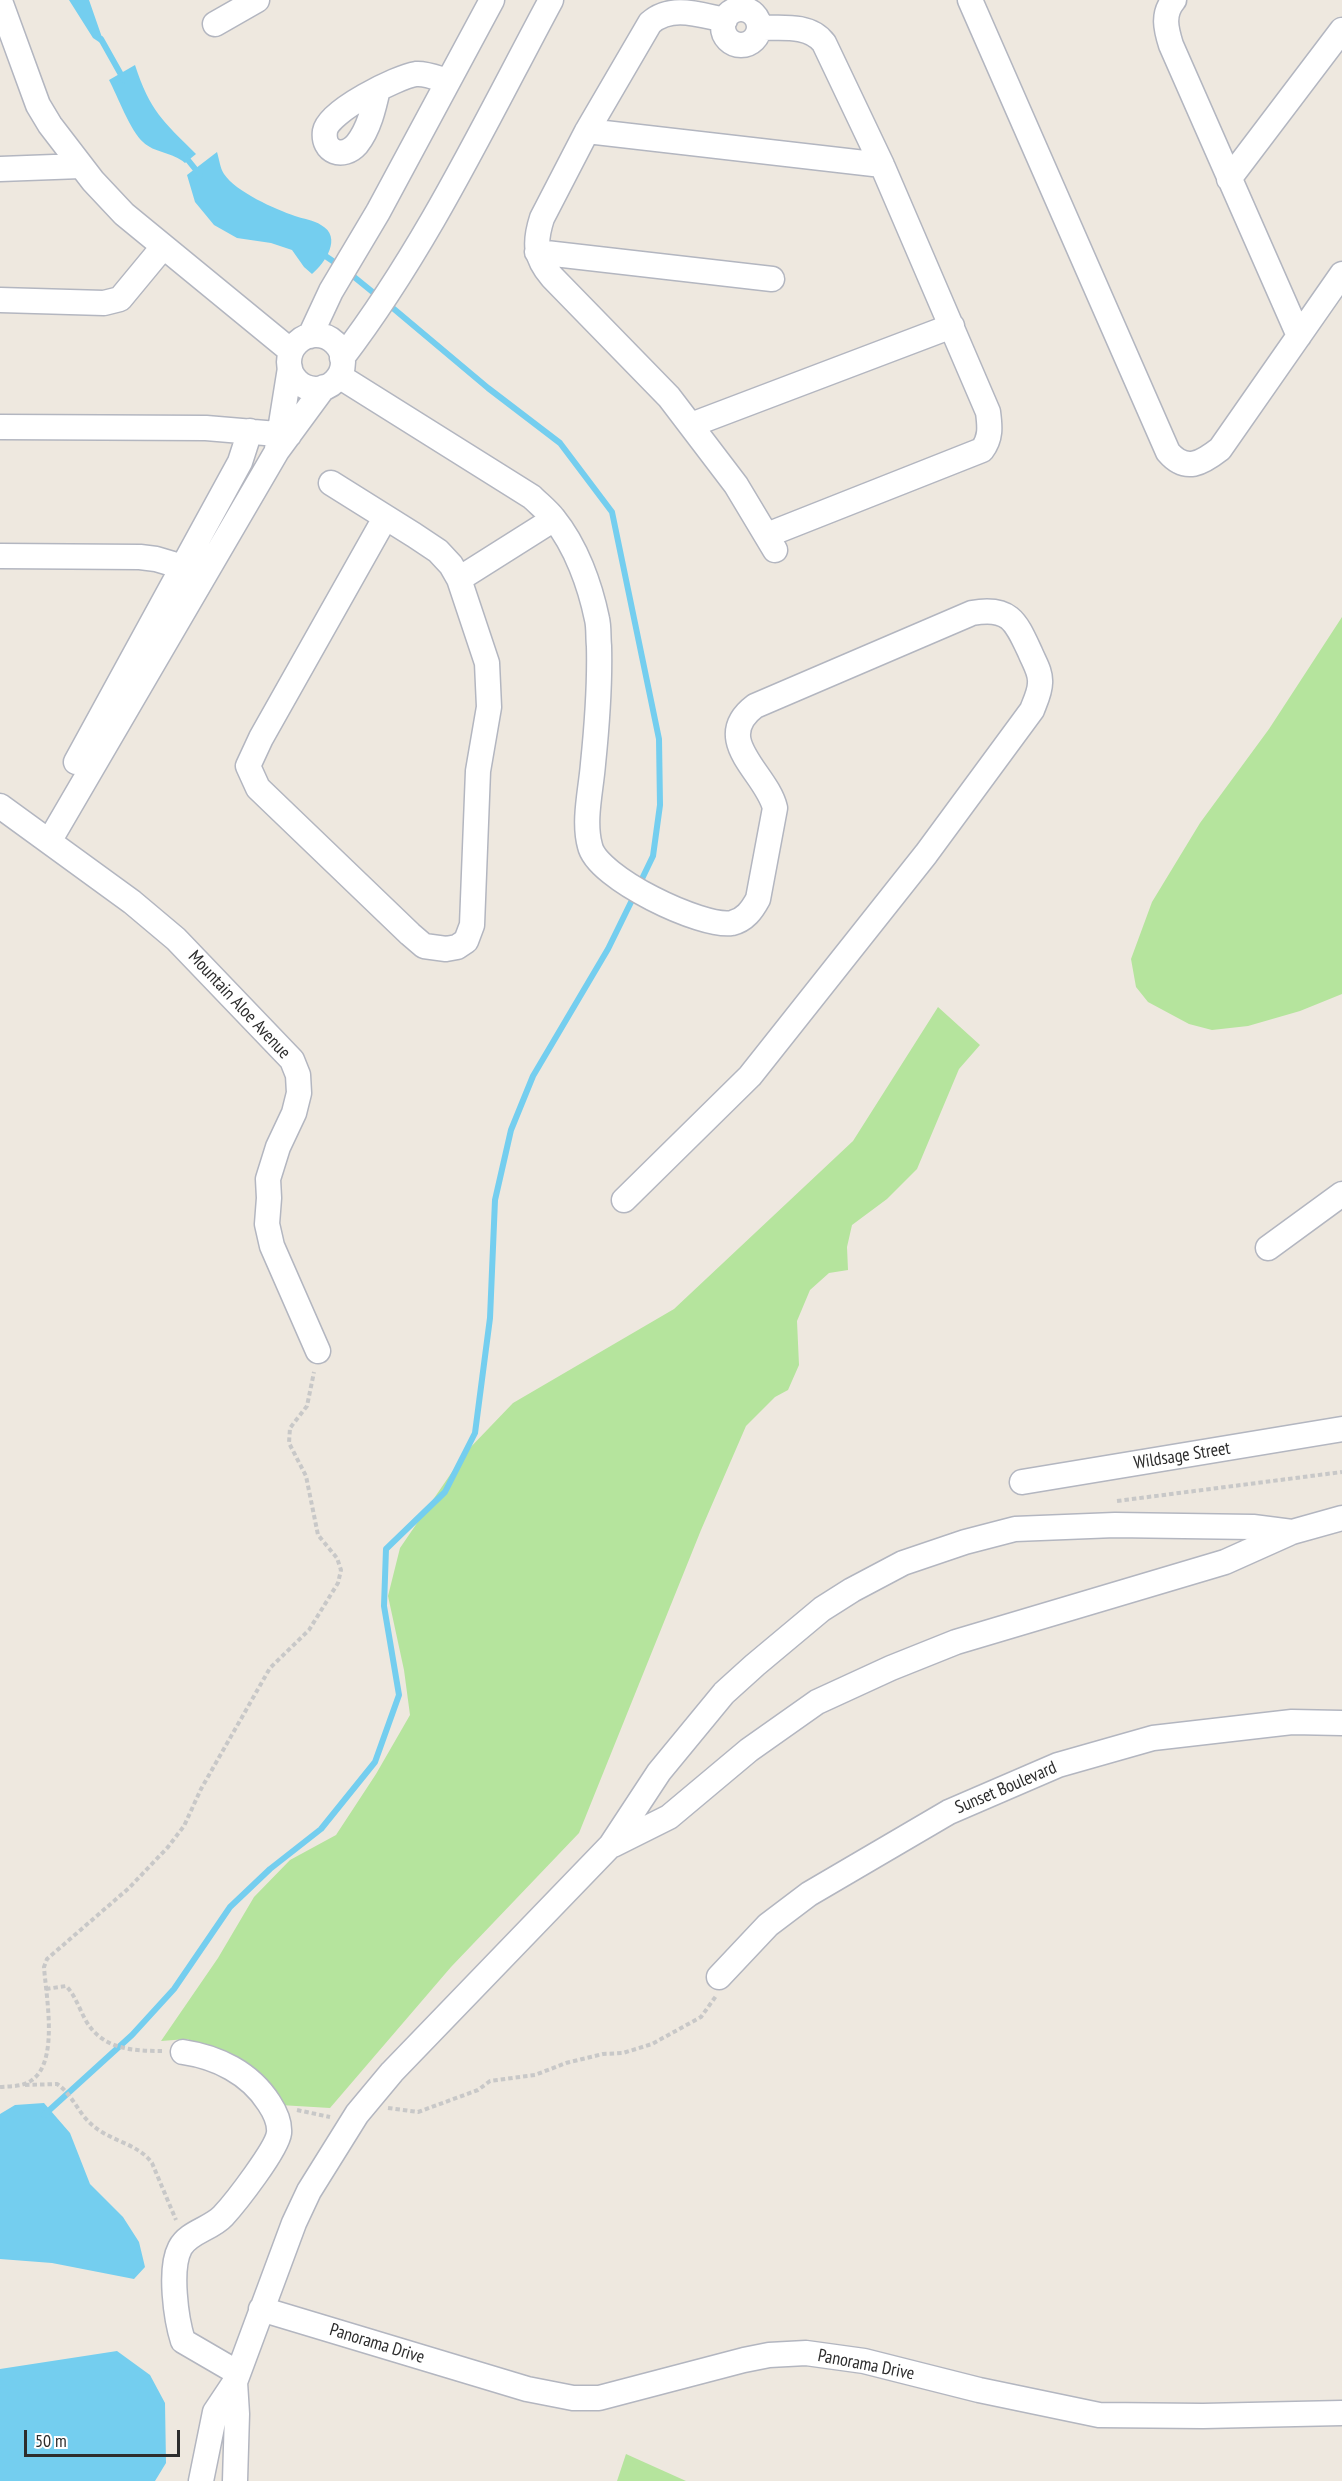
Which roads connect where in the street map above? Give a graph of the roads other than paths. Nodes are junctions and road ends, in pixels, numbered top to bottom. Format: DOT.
graph roads {
  1 [pos="257,0"];
  2 [pos="492,0"];
  3 [pos="551,0"];
  4 [pos="970,0"];
  5 [pos="1174,0"];
  6 [pos="0,1"];
  7 [pos="742,12"];
  8 [pos="215,24"];
  9 [pos="1342,30"];
  10 [pos="447,81"];
  11 [pos="378,89"];
  12 [pos="587,131"];
  13 [pos="882,165"];
  14 [pos="81,166"];
  15 [pos="0,169"];
  16 [pos="1229,179"];
  17 [pos="163,247"];
  18 [pos="537,252"];
  19 [pos="1342,274"];
  20 [pos="772,279"];
  21 [pos="0,300"];
  22 [pos="952,326"];
  23 [pos="310,336"];
  24 [pos="1299,336"];
  25 [pos="290,360"];
  26 [pos="335,374"];
  27 [pos="691,425"];
  28 [pos="0,427"];
  29 [pos="250,431"];
  30 [pos="282,440"];
  31 [pos="331,483"];
  32 [pos="385,518"];
  33 [pos="554,519"];
  34 [pos="0,556"];
  35 [pos="183,567"];
  36 [pos="459,579"];
  37 [pos="76,762"];
  38 [pos="0,806"];
  39 [pos="50,840"];
  40 [pos="1342,1194"];
  41 [pos="624,1200"];
  42 [pos="1268,1248"];
  43 [pos="318,1351"];
  44 [pos="1342,1429"];
  45 [pos="1022,1482"];
  46 [pos="1342,1518"];
  47 [pos="1292,1532"];
  48 [pos="1342,1723"];
  49 [pos="611,1845"];
  50 [pos="719,1977"];
  51 [pos="183,2052"];
  52 [pos="261,2308"];
  53 [pos="236,2378"];
  54 [pos="1342,2413"];
  55 [pos="201,2481"];
  56 [pos="235,2481"];
  1 -- 8 [label="street"];
  2 -- 10 [label="street"];
  3 -- 26 [label="street"];
  4 -- 24 [label="street"];
  5 -- 16 [label="street"];
  6 -- 14 [label="street"];
  7 -- 12 [label="street"];
  7 -- 13 [label="street"];
  9 -- 16 [label="street"];
  10 -- 11 [label="street"];
  10 -- 23 [label="street"];
  12 -- 13 [label="street"];
  12 -- 18 [label="street"];
  13 -- 22 [label="street"];
  14 -- 15 [label="street"];
  14 -- 17 [label="street"];
  16 -- 24 [label="street"];
  17 -- 21 [label="street"];
  17 -- 25 [label="street"];
  18 -- 20 [label="street"];
  18 -- 27 [label="street"];
  19 -- 24 [label="street"];
  22 -- 27 [label="street"];
  22 -- 27 [label="street"];
  23 -- 25 [label="street"];
  23 -- 26 [label="street"];
  25 -- 26 [label="street"];
  25 -- 30 [label="street"];
  26 -- 30 [label="street"];
  26 -- 33 [label="street"];
  28 -- 29 [label="street"];
  29 -- 30 [label="street"];
  29 -- 35 [label="street"];
  30 -- 39 [label="street"];
  31 -- 32 [label="street"];
  32 -- 36 [label="street"];
  32 -- 36 [label="street"];
  33 -- 36 [label="street"];
  33 -- 41 [label="street"];
  34 -- 35 [label="street"];
  35 -- 37 [label="street"];
  38 -- 39 [label="street, Mountain Aloe Avenue"];
  39 -- 43 [label="street, Mountain Aloe Avenue"];
  40 -- 42 [label="street"];
  44 -- 45 [label="street, Wildsage Street"];
  46 -- 47 [label="street"];
  47 -- 49 [label="street"];
  47 -- 49 [label="street"];
  48 -- 50 [label="street, Sunset Boulevard"];
  49 -- 52 [label="street"];
  51 -- 53 [label="street"];
  52 -- 53 [label="street"];
  52 -- 54 [label="street, Panorama Drive"];
  53 -- 55 [label="street"];
  53 -- 56 [label="street"];
}
